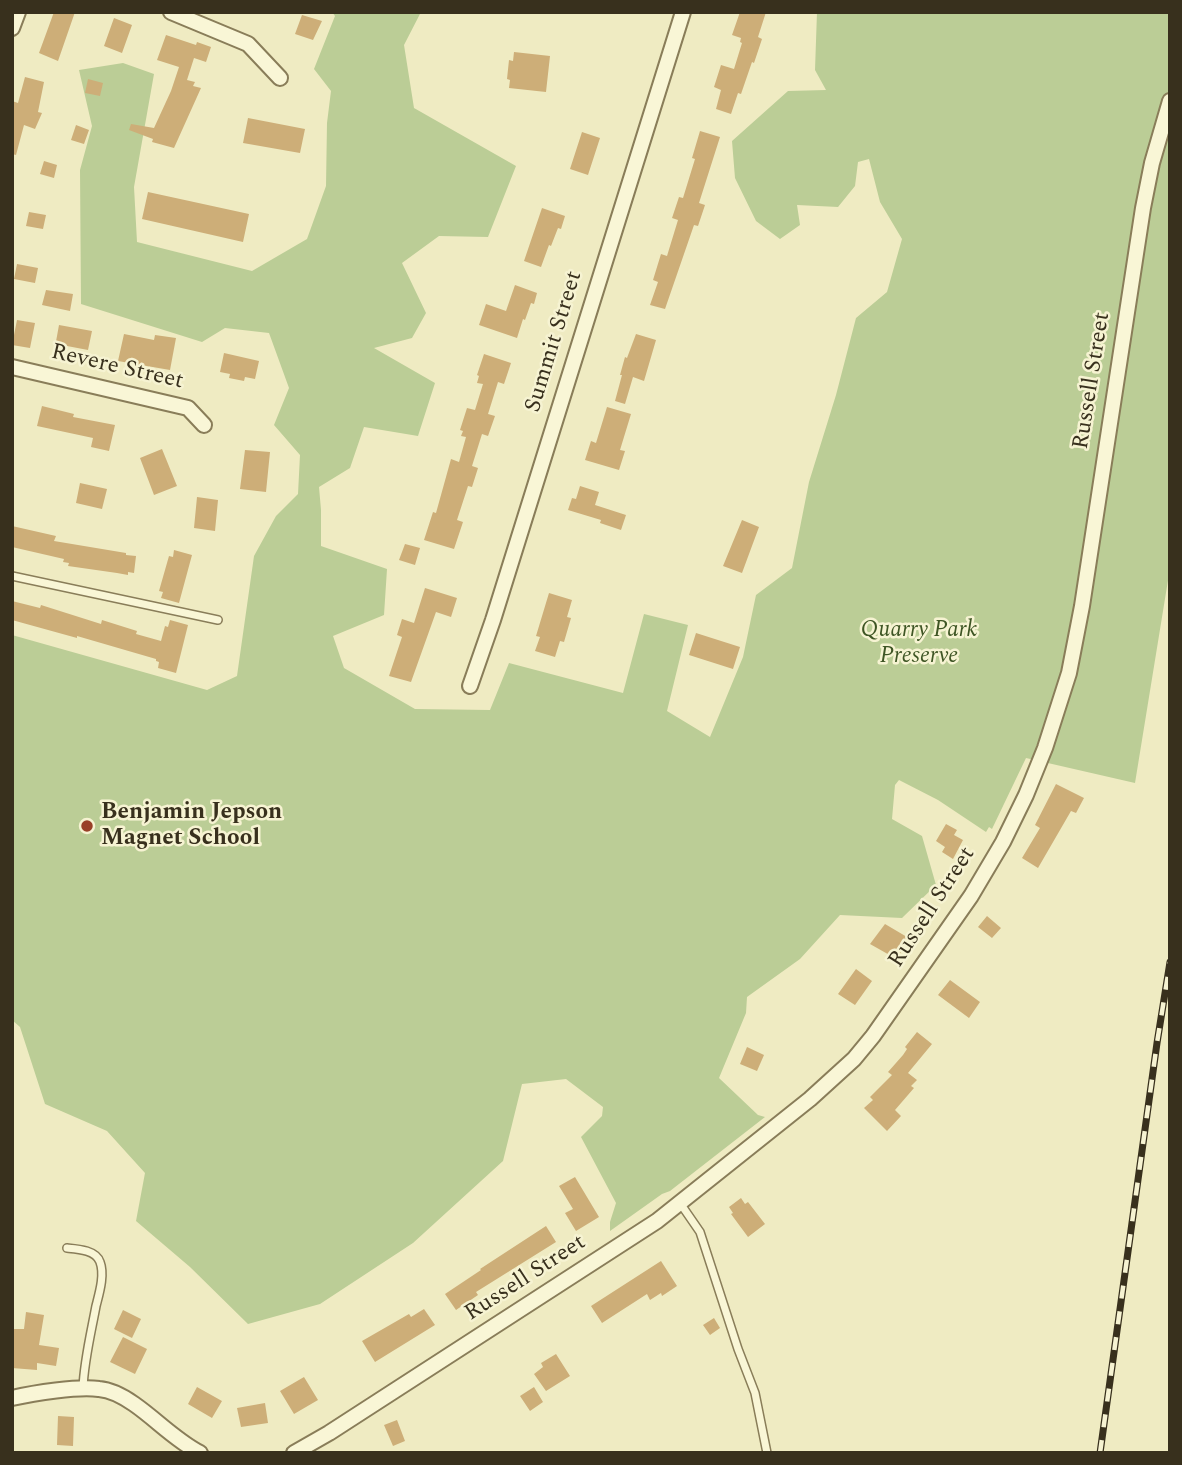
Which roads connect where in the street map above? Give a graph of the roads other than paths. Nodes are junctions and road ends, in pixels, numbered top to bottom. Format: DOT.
graph roads {
  1 [pos="18,12"];
  2 [pos="171,12"];
  3 [pos="682,12"];
  4 [pos="12,28"];
  5 [pos="280,78"];
  6 [pos="1170,101"];
  7 [pos="12,367"];
  8 [pos="204,425"];
  9 [pos="12,576"];
  10 [pos="218,620"];
  11 [pos="470,686"];
  12 [pos="680,1203"];
  13 [pos="67,1248"];
  14 [pos="83,1389"];
  15 [pos="12,1398"];
  16 [pos="200,1453"];
  17 [pos="294,1453"];
  18 [pos="767,1453"];
  1 -- 4 [label="street"];
  2 -- 5 [label="street"];
  3 -- 11 [label="street, Summit Street"];
  6 -- 12 [label="street, Russell Street"];
  7 -- 8 [label="street, Revere Street"];
  9 -- 10 [label="lane"];
  12 -- 17 [label="street, Russell Street"];
  12 -- 18 [label="lane"];
  13 -- 14 [label="lane"];
  14 -- 15 [label="street"];
  14 -- 16 [label="street"];
}
